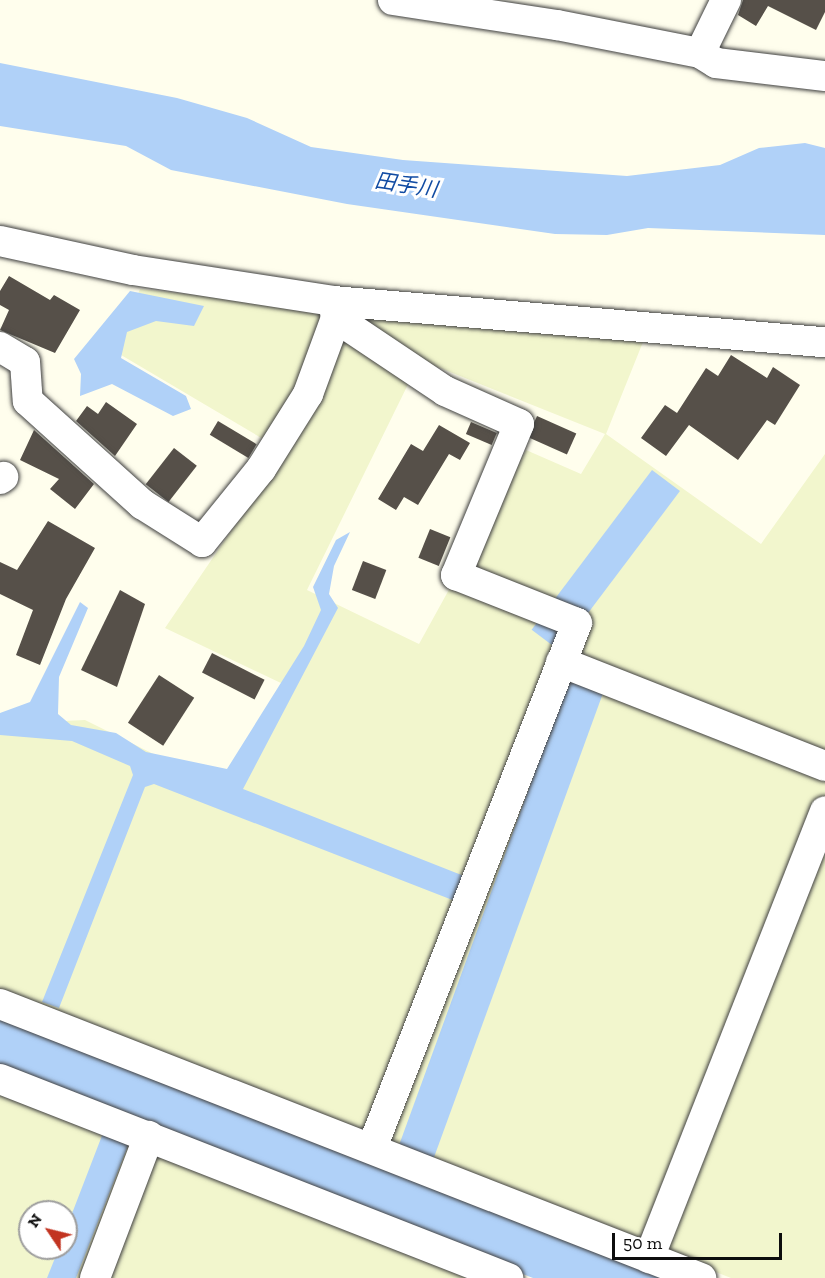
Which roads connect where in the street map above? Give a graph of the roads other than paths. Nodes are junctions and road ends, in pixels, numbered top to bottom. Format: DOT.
graph roads {
  1 [pos="393,0"];
  2 [pos="726,0"];
  3 [pos="700,53"];
  4 [pos="825,76"];
  5 [pos="0,241"];
  6 [pos="334,309"];
  7 [pos="825,342"];
  8 [pos="0,347"];
  9 [pos="561,662"];
  10 [pos="825,766"];
  11 [pos="825,811"];
  12 [pos="0,1004"];
  13 [pos="0,1079"];
  14 [pos="149,1136"];
  15 [pos="372,1148"];
  16 [pos="649,1257"];
  17 [pos="95,1278"];
  18 [pos="508,1278"];
  19 [pos="701,1278"];
  1 -- 3 [label="street"];
  2 -- 3 [label="street"];
  3 -- 4 [label="street"];
  5 -- 6 [label="street"];
  6 -- 7 [label="street"];
  6 -- 8 [label="street"];
  6 -- 9 [label="street"];
  9 -- 10 [label="street"];
  9 -- 15 [label="street"];
  11 -- 16 [label="street"];
  12 -- 15 [label="street"];
  13 -- 14 [label="street"];
  14 -- 17 [label="street"];
  14 -- 18 [label="street"];
  15 -- 16 [label="street"];
  16 -- 19 [label="street"];
}
